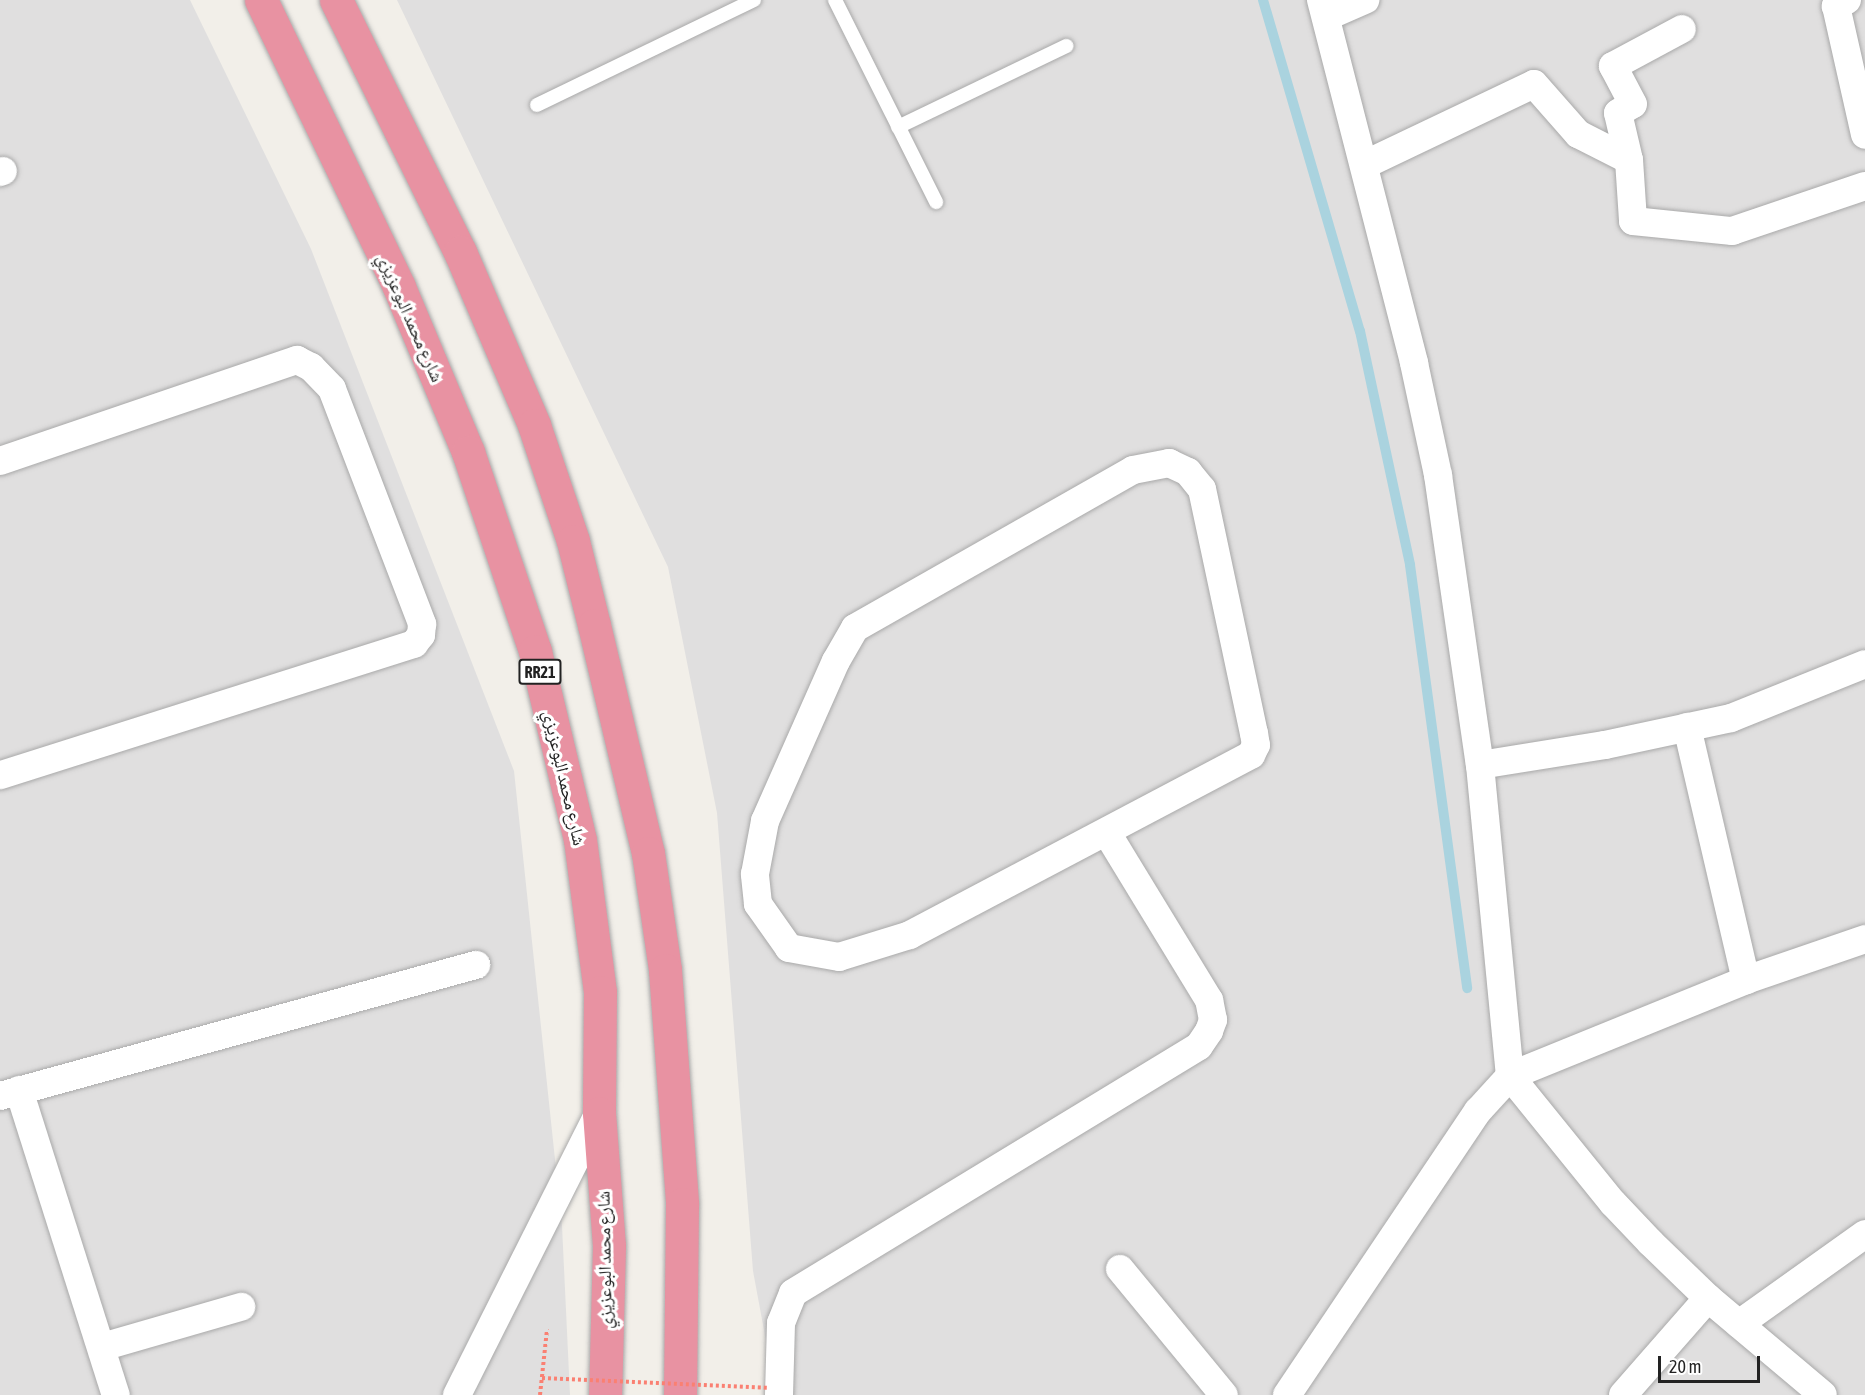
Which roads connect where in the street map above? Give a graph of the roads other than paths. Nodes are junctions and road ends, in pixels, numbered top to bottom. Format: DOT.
graph roads {
  1 [pos="259,0"];
  2 [pos="336,0"];
  3 [pos="754,0"];
  4 [pos="835,0"];
  5 [pos="1365,0"];
  6 [pos="1847,0"];
  7 [pos="1323,9"];
  8 [pos="1682,29"];
  9 [pos="1066,46"];
  10 [pos="537,105"];
  11 [pos="898,127"];
  12 [pos="1865,135"];
  13 [pos="1629,160"];
  14 [pos="1364,165"];
  15 [pos="1865,186"];
  16 [pos="936,202"];
  17 [pos="0,461"];
  18 [pos="1865,664"];
  19 [pos="1687,728"];
  20 [pos="1480,765"];
  21 [pos="0,775"];
  22 [pos="1107,833"];
  23 [pos="1865,939"];
  24 [pos="476,965"];
  25 [pos="1746,980"];
  26 [pos="1510,1076"];
  27 [pos="9,1093"];
  28 [pos="599,1113"];
  29 [pos="1865,1234"];
  30 [pos="1120,1269"];
  31 [pos="1708,1298"];
  32 [pos="241,1307"];
  33 [pos="1738,1324"];
  34 [pos="102,1347"];
  35 [pos="773,1391"];
  36 [pos="116,1395"];
  37 [pos="457,1395"];
  38 [pos="605,1395"];
  39 [pos="680,1395"];
  40 [pos="1224,1395"];
  41 [pos="1287,1395"];
  42 [pos="1623,1395"];
  43 [pos="1823,1395"];
  1 -- 28 [label="highway, شارع محمد البوعزيزي / RR21"];
  2 -- 39 [label="highway"];
  3 -- 10 [label="lane"];
  4 -- 11 [label="lane"];
  5 -- 7 [label="street"];
  6 -- 12 [label="street"];
  7 -- 14 [label="street"];
  8 -- 13 [label="street"];
  9 -- 11 [label="lane"];
  11 -- 16 [label="lane"];
  13 -- 14 [label="street"];
  13 -- 15 [label="street"];
  14 -- 20 [label="street"];
  17 -- 21 [label="street"];
  18 -- 19 [label="street"];
  19 -- 20 [label="street"];
  19 -- 25 [label="street"];
  20 -- 26 [label="street"];
  22 -- 22 [label="street"];
  22 -- 35 [label="street"];
  23 -- 25 [label="street"];
  24 -- 27 [label="street"];
  25 -- 26 [label="street"];
  26 -- 31 [label="street"];
  26 -- 41 [label="street"];
  27 -- 34 [label="street"];
  28 -- 37 [label="street"];
  28 -- 38 [label="highway, شارع محمد البوعزيزي / RR21"];
  29 -- 33 [label="street"];
  30 -- 40 [label="street"];
  31 -- 33 [label="street"];
  31 -- 42 [label="street"];
  32 -- 34 [label="street"];
  33 -- 43 [label="street"];
  34 -- 36 [label="street"];
}
